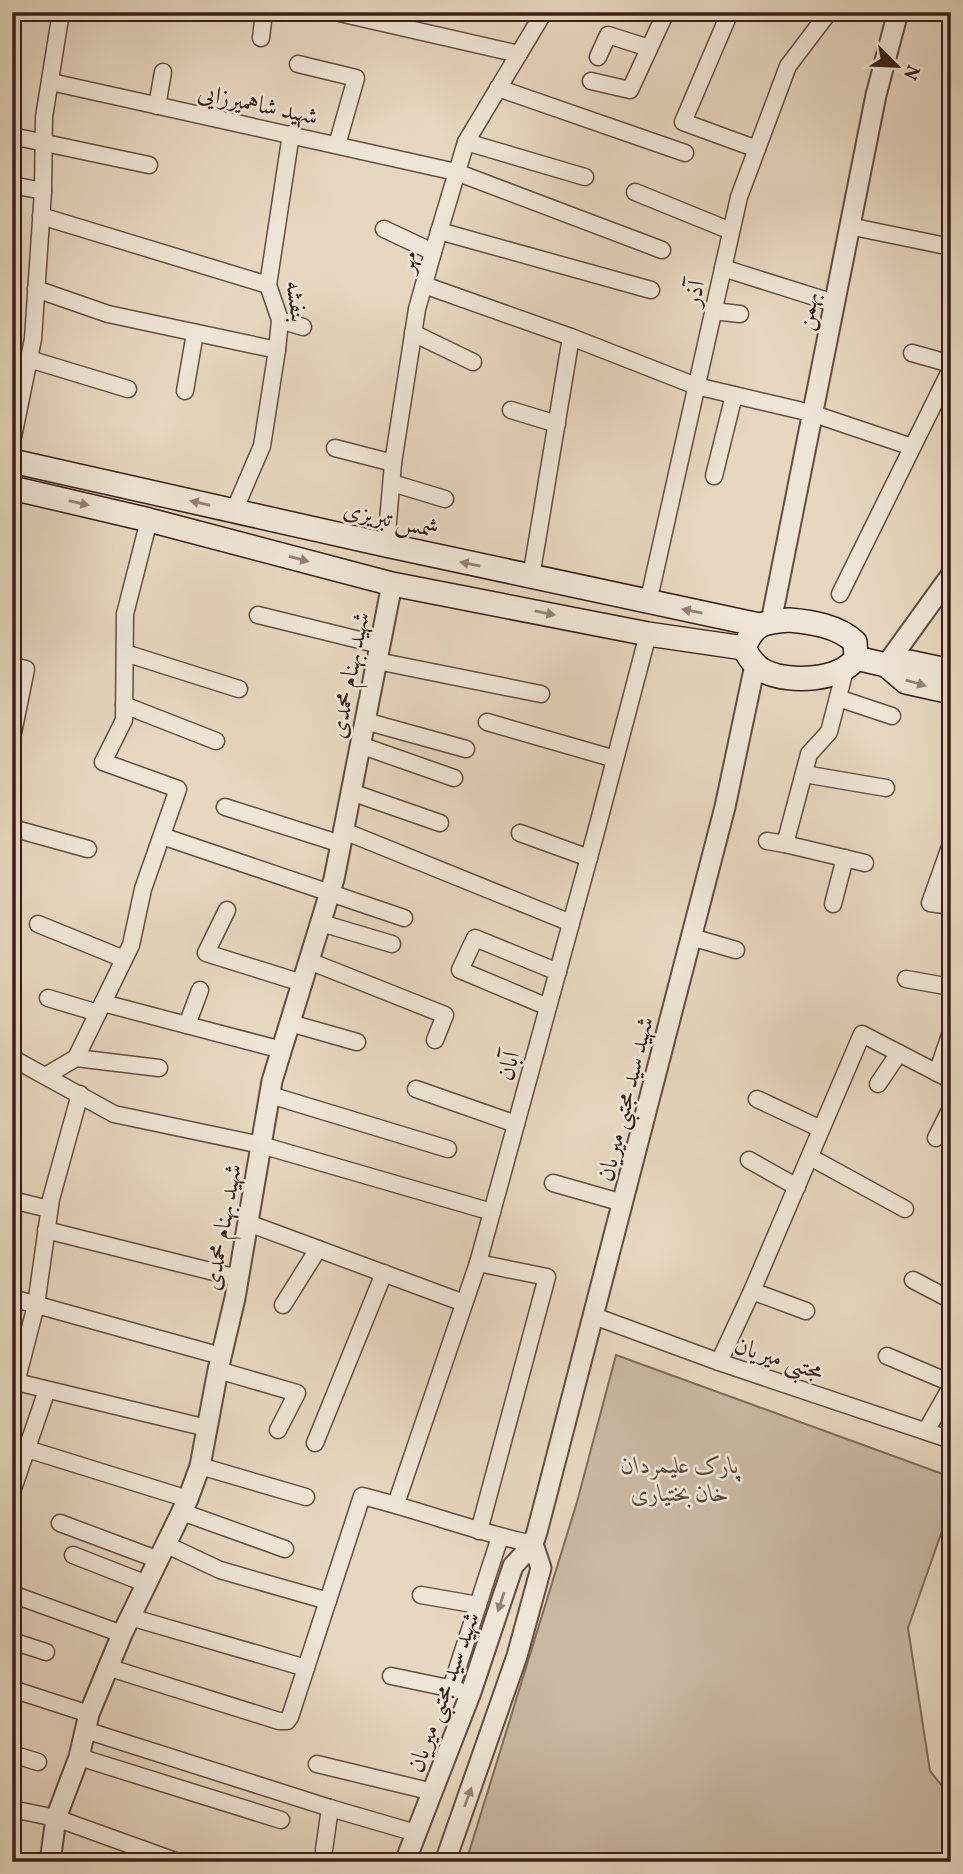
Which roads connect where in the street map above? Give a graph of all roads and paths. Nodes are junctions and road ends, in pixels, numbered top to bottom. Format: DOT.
graph roads {
  1 [pos="61,12"];
  2 [pos="264,12"];
  3 [pos="335,12"];
  4 [pos="544,12"];
  5 [pos="666,12"];
  6 [pos="730,12"];
  7 [pos="829,12"];
  8 [pos="898,12"];
  9 [pos="369,16"];
  10 [pos="261,38"];
  11 [pos="649,48"];
  12 [pos="519,54"];
  13 [pos="598,57"];
  14 [pos="298,64"];
  15 [pos="163,72"];
  16 [pos="591,81"];
  17 [pos="51,82"];
  18 [pos="498,88"];
  19 [pos="157,106"];
  20 [pos="291,134"];
  21 [pos="12,136"];
  22 [pos="43,142"];
  23 [pos="466,142"];
  24 [pos="338,145"];
  25 [pos="757,149"];
  26 [pos="685,153"];
  27 [pos="149,165"];
  28 [pos="456,172"];
  29 [pos="585,177"];
  30 [pos="12,185"];
  31 [pos="43,191"];
  32 [pos="635,192"];
  33 [pos="41,216"];
  34 [pos="849,226"];
  35 [pos="384,229"];
  36 [pos="439,231"];
  37 [pos="731,231"];
  38 [pos="951,247"];
  39 [pos="662,250"];
  40 [pos="433,252"];
  41 [pos="723,268"];
  42 [pos="268,285"];
  43 [pos="424,285"];
  44 [pos="36,289"];
  45 [pos="651,290"];
  46 [pos="834,303"];
  47 [pos="713,311"];
  48 [pos="740,314"];
  49 [pos="280,320"];
  50 [pos="303,327"];
  51 [pos="195,332"];
  52 [pos="413,333"];
  53 [pos="571,337"];
  54 [pos="277,350"];
  55 [pos="912,354"];
  56 [pos="29,359"];
  57 [pos="472,362"];
  58 [pos="951,364"];
  59 [pos="951,369"];
  60 [pos="696,386"];
  61 [pos="128,389"];
  62 [pos="185,391"];
  63 [pos="734,395"];
  64 [pos="511,410"];
  65 [pos="811,413"];
  66 [pos="557,424"];
  67 [pos="12,442"];
  68 [pos="912,447"];
  69 [pos="335,448"];
  70 [pos="12,461"];
  71 [pos="394,463"];
  72 [pos="714,475"];
  73 [pos="392,483"];
  74 [pos="12,488"];
  75 [pos="445,499"];
  76 [pos="234,511"];
  77 [pos="149,520"];
  78 [pos="386,545"];
  79 [pos="951,575"];
  80 [pos="531,577"];
  81 [pos="392,584"];
  82 [pos="840,594"];
  83 [pos="648,603"];
  84 [pos="258,615"];
  85 [pos="765,623"];
  86 [pos="648,634"];
  87 [pos="125,653"];
  88 [pos="378,653"];
  89 [pos="750,656"];
  90 [pos="850,664"];
  91 [pos="886,665"];
  92 [pos="12,666"];
  93 [pos="951,671"];
  94 [pos="239,689"];
  95 [pos="951,692"];
  96 [pos="541,694"];
  97 [pos="838,698"];
  98 [pos="124,705"];
  99 [pos="892,716"];
  100 [pos="365,721"];
  101 [pos="487,722"];
  102 [pos="12,738"];
  103 [pos="216,741"];
  104 [pos="360,745"];
  105 [pos="466,749"];
  106 [pos="615,759"];
  107 [pos="804,774"];
  108 [pos="454,778"];
  109 [pos="886,788"];
  110 [pos="351,792"];
  111 [pos="225,807"];
  112 [pos="440,823"];
  113 [pos="12,828"];
  114 [pos="520,833"];
  115 [pos="162,836"];
  116 [pos="342,837"];
  117 [pos="767,841"];
  118 [pos="785,844"];
  119 [pos="951,844"];
  120 [pos="88,849"];
  121 [pos="589,858"];
  122 [pos="845,858"];
  123 [pos="865,863"];
  124 [pos="330,894"];
  125 [pos="832,904"];
  126 [pos="951,906"];
  127 [pos="227,910"];
  128 [pos="404,918"];
  129 [pos="321,923"];
  130 [pos="571,923"];
  131 [pos="38,924"];
  132 [pos="691,937"];
  133 [pos="392,944"];
  134 [pos="736,950"];
  135 [pos="124,959"];
  136 [pos="309,961"];
  137 [pos="558,972"];
  138 [pos="906,979"];
  139 [pos="302,983"];
  140 [pos="951,987"];
  141 [pos="200,990"];
  142 [pos="48,998"];
  143 [pos="548,1007"];
  144 [pos="100,1008"];
  145 [pos="290,1023"];
  146 [pos="187,1025"];
  147 [pos="951,1032"];
  148 [pos="435,1040"];
  149 [pos="358,1042"];
  150 [pos="282,1050"];
  151 [pos="899,1054"];
  152 [pos="12,1058"];
  153 [pos="76,1058"];
  154 [pos="159,1068"];
  155 [pos="47,1075"];
  156 [pos="944,1077"];
  157 [pos="878,1084"];
  158 [pos="416,1090"];
  159 [pos="80,1094"];
  160 [pos="270,1095"];
  161 [pos="757,1099"];
  162 [pos="951,1108"];
  163 [pos="516,1124"];
  164 [pos="821,1129"];
  165 [pos="936,1138"];
  166 [pos="261,1145"];
  167 [pos="448,1149"];
  168 [pos="810,1157"];
  169 [pos="749,1160"];
  170 [pos="553,1182"];
  171 [pos="797,1187"];
  172 [pos="12,1200"];
  173 [pos="623,1203"];
  174 [pos="49,1209"];
  175 [pos="905,1209"];
  176 [pos="492,1212"];
  177 [pos="248,1223"];
  178 [pos="46,1230"];
  179 [pos="318,1249"];
  180 [pos="478,1263"];
  181 [pos="384,1273"];
  182 [pos="239,1278"];
  183 [pos="913,1280"];
  184 [pos="752,1291"];
  185 [pos="12,1298"];
  186 [pos="951,1300"];
  187 [pos="464,1303"];
  188 [pos="36,1305"];
  189 [pos="283,1305"];
  190 [pos="806,1311"];
  191 [pos="594,1316"];
  192 [pos="887,1356"];
  193 [pos="719,1362"];
  194 [pos="219,1363"];
  195 [pos="14,1382"];
  196 [pos="951,1385"];
  197 [pos="47,1390"];
  198 [pos="207,1428"];
  199 [pos="278,1430"];
  200 [pos="926,1431"];
  201 [pos="951,1440"];
  202 [pos="315,1443"];
  203 [pos="27,1449"];
  204 [pos="200,1466"];
  205 [pos="14,1486"];
  206 [pos="306,1497"];
  207 [pos="396,1504"];
  208 [pos="185,1505"];
  209 [pos="60,1523"];
  210 [pos="479,1531"];
  211 [pos="500,1537"];
  212 [pos="533,1544"];
  213 [pos="285,1549"];
  214 [pos="163,1552"];
  215 [pos="73,1555"];
  216 [pos="147,1584"];
  217 [pos="12,1594"];
  218 [pos="422,1595"];
  219 [pos="328,1601"];
  220 [pos="478,1605"];
  221 [pos="126,1626"];
  222 [pos="12,1641"];
  223 [pos="46,1652"];
  224 [pos="107,1667"];
  225 [pos="306,1668"];
  226 [pos="391,1676"];
  227 [pos="451,1688"];
  228 [pos="12,1689"];
  229 [pos="471,1692"];
  230 [pos="87,1722"];
  231 [pos="12,1754"];
  232 [pos="79,1757"];
  233 [pos="38,1762"];
  234 [pos="317,1764"];
  235 [pos="433,1792"];
  236 [pos="330,1808"];
  237 [pos="12,1809"];
  238 [pos="57,1818"];
  239 [pos="281,1820"];
  240 [pos="416,1833"];
  241 [pos="324,1850"];
  242 [pos="50,1862"];
  243 [pos="178,1862"];
  244 [pos="405,1862"];
  245 [pos="445,1862"];
  1 -- 17 [label="street"];
  2 -- 10 [label="street"];
  3 -- 9 [label="street"];
  4 -- 12 [label="street, مهر"];
  5 -- 11 [label="street"];
  6 -- 25 [label="street"];
  7 -- 25 [label="street, آذر"];
  8 -- 34 [label="street, بهمن"];
  9 -- 12 [label="street"];
  11 -- 13 [label="street"];
  11 -- 16 [label="street"];
  12 -- 18 [label="street, مهر"];
  14 -- 24 [label="street"];
  15 -- 19 [label="street"];
  17 -- 19 [label="street, شهید شاهمیرزایی"];
  17 -- 22 [label="street"];
  18 -- 23 [label="street, مهر"];
  18 -- 26 [label="street"];
  19 -- 20 [label="street, شهید شاهمیرزایی"];
  20 -- 24 [label="street, شهید شاهمیرزایی"];
  20 -- 42 [label="street, بنفشه"];
  21 -- 22 [label="street"];
  22 -- 27 [label="street"];
  22 -- 31 [label="street"];
  23 -- 28 [label="street, مهر"];
  23 -- 29 [label="street"];
  24 -- 28 [label="street, شهید شاهمیرزایی"];
  25 -- 37 [label="street, آذر"];
  28 -- 36 [label="street, مهر"];
  28 -- 39 [label="street, شهید شاهمیرزایی"];
  30 -- 31 [label="street"];
  31 -- 33 [label="street"];
  32 -- 37 [label="street"];
  33 -- 42 [label="street"];
  33 -- 44 [label="street"];
  34 -- 38 [label="street"];
  34 -- 46 [label="street, بهمن"];
  35 -- 40 [label="street"];
  36 -- 40 [label="street, مهر"];
  36 -- 45 [label="street"];
  37 -- 41 [label="street, آذر"];
  40 -- 43 [label="street, مهر"];
  41 -- 46 [label="street"];
  41 -- 47 [label="street, آذر"];
  42 -- 49 [label="street, بنفشه"];
  43 -- 52 [label="street, مهر"];
  43 -- 53 [label="street"];
  44 -- 51 [label="street"];
  44 -- 56 [label="street"];
  46 -- 65 [label="street, بهمن"];
  47 -- 48 [label="street"];
  47 -- 60 [label="street, آذر"];
  49 -- 50 [label="street"];
  49 -- 54 [label="street, بنفشه"];
  51 -- 54 [label="street"];
  51 -- 62 [label="street"];
  52 -- 57 [label="street"];
  52 -- 71 [label="street, مهر"];
  53 -- 60 [label="street"];
  53 -- 66 [label="street"];
  54 -- 76 [label="street, بنفشه"];
  55 -- 58 [label="street"];
  56 -- 61 [label="street"];
  56 -- 67 [label="street"];
  59 -- 68 [label="street"];
  60 -- 63 [label="street"];
  60 -- 83 [label="street, آذر"];
  63 -- 65 [label="street"];
  63 -- 72 [label="street"];
  64 -- 66 [label="street"];
  65 -- 68 [label="street"];
  65 -- 85 [label="street, بهمن"];
  66 -- 80 [label="street"];
  68 -- 82 [label="street"];
  69 -- 71 [label="street"];
  76 -- 70 [label="main road, شمس تبریزی, one-way"];
  71 -- 73 [label="street, مهر"];
  73 -- 75 [label="street"];
  73 -- 78 [label="street, مهر"];
  74 -- 77 [label="main road, one-way"];
  76 -- 78 [label="main road, شمس تبریزی"];
  77 -- 81 [label="main road, one-way"];
  77 -- 87 [label="street"];
  80 -- 78 [label="main road, شمس تبریزی, one-way"];
  78 -- 81 [label="main road"];
  79 -- 91 [label="street"];
  80 -- 83 [label="main road, شمس تبریزی"];
  81 -- 86 [label="main road, one-way"];
  81 -- 88 [label="street, شهید بهنام محمدی"];
  85 -- 83 [label="main road, شمس تبریزی, one-way"];
  84 -- 88 [label="street"];
  85 -- 89 [label="main road"];
  85 -- 90 [label="main road, شمس تبریزی"];
  86 -- 89 [label="main road"];
  86 -- 106 [label="street, آبان"];
  87 -- 94 [label="street"];
  87 -- 98 [label="street"];
  88 -- 96 [label="street"];
  88 -- 100 [label="street, شهید بهنام محمدی"];
  89 -- 90 [label="main road"];
  89 -- 132 [label="street, شهید سید مجتبی میریان"];
  90 -- 91 [label="main road"];
  90 -- 97 [label="street"];
  91 -- 93 [label="main road"];
  91 -- 95 [label="main road, one-way"];
  92 -- 102 [label="street"];
  97 -- 99 [label="street"];
  97 -- 107 [label="street"];
  98 -- 103 [label="street"];
  98 -- 115 [label="street"];
  100 -- 104 [label="street, شهید بهنام محمدی"];
  100 -- 105 [label="street"];
  101 -- 106 [label="street"];
  104 -- 108 [label="street"];
  104 -- 110 [label="street, شهید بهنام محمدی"];
  106 -- 121 [label="street, آبان"];
  107 -- 109 [label="street"];
  107 -- 118 [label="street"];
  110 -- 112 [label="street"];
  110 -- 116 [label="street, شهید بهنام محمدی"];
  111 -- 116 [label="street"];
  113 -- 120 [label="street"];
  114 -- 121 [label="street"];
  115 -- 124 [label="street"];
  115 -- 135 [label="street"];
  116 -- 124 [label="street, شهید بهنام محمدی"];
  116 -- 130 [label="street"];
  117 -- 118 [label="street"];
  118 -- 122 [label="street"];
  119 -- 126 [label="street"];
  121 -- 130 [label="street, آبان"];
  122 -- 123 [label="street"];
  122 -- 125 [label="street"];
  124 -- 128 [label="street"];
  124 -- 129 [label="street, شهید بهنام محمدی"];
  127 -- 139 [label="street"];
  129 -- 133 [label="street"];
  129 -- 136 [label="street, شهید بهنام محمدی"];
  130 -- 137 [label="street, آبان"];
  131 -- 135 [label="street"];
  132 -- 134 [label="street"];
  132 -- 173 [label="street, شهید سید مجتبی میریان"];
  135 -- 144 [label="street"];
  136 -- 139 [label="street, شهید بهنام محمدی"];
  136 -- 148 [label="street"];
  137 -- 143 [label="street, آبان"];
  137 -- 143 [label="street"];
  138 -- 140 [label="street"];
  139 -- 145 [label="street, شهید بهنام محمدی"];
  141 -- 146 [label="street"];
  142 -- 144 [label="street"];
  143 -- 163 [label="street, آبان"];
  144 -- 146 [label="street"];
  144 -- 153 [label="street"];
  145 -- 149 [label="street"];
  145 -- 150 [label="street, شهید بهنام محمدی"];
  146 -- 150 [label="street"];
  147 -- 156 [label="street"];
  150 -- 160 [label="street, شهید بهنام محمدی"];
  151 -- 156 [label="street"];
  151 -- 157 [label="street"];
  151 -- 164 [label="street"];
  152 -- 155 [label="street"];
  153 -- 154 [label="street"];
  153 -- 155 [label="street"];
  155 -- 159 [label="street"];
  158 -- 163 [label="street"];
  159 -- 166 [label="street"];
  159 -- 174 [label="street"];
  160 -- 166 [label="street, شهید بهنام محمدی"];
  160 -- 167 [label="street"];
  161 -- 164 [label="street"];
  162 -- 165 [label="street"];
  163 -- 176 [label="street, آبان"];
  164 -- 168 [label="street"];
  166 -- 176 [label="street"];
  166 -- 177 [label="street, شهید بهنام محمدی"];
  168 -- 171 [label="street"];
  168 -- 175 [label="street"];
  169 -- 171 [label="street"];
  170 -- 173 [label="street"];
  171 -- 184 [label="street"];
  172 -- 174 [label="street"];
  173 -- 191 [label="street, شهید سید مجتبی میریان"];
  174 -- 178 [label="street"];
  176 -- 180 [label="street, آبان"];
  177 -- 179 [label="street"];
  177 -- 182 [label="street, شهید بهنام محمدی"];
  178 -- 182 [label="street"];
  178 -- 188 [label="street"];
  179 -- 181 [label="street"];
  179 -- 189 [label="street"];
  180 -- 187 [label="street, آبان"];
  180 -- 210 [label="street"];
  181 -- 187 [label="street"];
  181 -- 202 [label="street"];
  182 -- 194 [label="street, شهید بهنام محمدی"];
  183 -- 186 [label="street"];
  184 -- 190 [label="street"];
  184 -- 193 [label="street"];
  185 -- 188 [label="street"];
  187 -- 207 [label="street, آبان"];
  188 -- 194 [label="street"];
  188 -- 195 [label="street"];
  191 -- 193 [label="street, مجتبی میریان"];
  191 -- 212 [label="street, شهید سید مجتبی میریان"];
  192 -- 196 [label="street"];
  193 -- 200 [label="street, مجتبی میریان"];
  194 -- 198 [label="street, شهید بهنام محمدی"];
  194 -- 199 [label="street"];
  195 -- 197 [label="street"];
  196 -- 200 [label="street"];
  197 -- 198 [label="street"];
  197 -- 203 [label="street"];
  198 -- 204 [label="street, شهید بهنام محمدی"];
  200 -- 201 [label="street, مجتبی میریان"];
  203 -- 205 [label="street"];
  203 -- 208 [label="street"];
  204 -- 206 [label="street"];
  204 -- 208 [label="street, شهید بهنام محمدی"];
  207 -- 210 [label="street"];
  207 -- 219 [label="street"];
  208 -- 213 [label="street"];
  208 -- 214 [label="street, شهید بهنام محمدی"];
  209 -- 214 [label="street"];
  210 -- 211 [label="street"];
  211 -- 212 [label="street"];
  211 -- 220 [label="street"];
  212 -- 229 [label="street, شهید سید مجتبی میریان, one-way"];
  245 -- 212 [label="street, شهید سید مجتبی میریان, one-way"];
  214 -- 216 [label="street, شهید بهنام محمدی"];
  214 -- 219 [label="street"];
  215 -- 216 [label="street"];
  216 -- 221 [label="street, شهید بهنام محمدی"];
  217 -- 221 [label="street"];
  218 -- 220 [label="street"];
  219 -- 225 [label="street"];
  220 -- 227 [label="street"];
  221 -- 224 [label="street, شهید بهنام محمدی"];
  221 -- 225 [label="street"];
  222 -- 223 [label="street"];
  224 -- 225 [label="street"];
  224 -- 230 [label="street, شهید بهنام محمدی"];
  226 -- 227 [label="street"];
  227 -- 229 [label="street"];
  228 -- 230 [label="street"];
  229 -- 235 [label="street, شهید سید مجتبی میریان"];
  230 -- 232 [label="street, شهید بهنام محمدی"];
  230 -- 236 [label="street"];
  231 -- 233 [label="street"];
  232 -- 238 [label="street, شهید بهنام محمدی"];
  232 -- 239 [label="street"];
  234 -- 235 [label="street"];
  235 -- 240 [label="street, شهید سید مجتبی میریان"];
  236 -- 240 [label="street"];
  236 -- 241 [label="street"];
  237 -- 238 [label="street"];
  238 -- 242 [label="street, شهید بهنام محمدی"];
  238 -- 243 [label="street"];
  240 -- 244 [label="street, شهید سید مجتبی میریان"];
}
